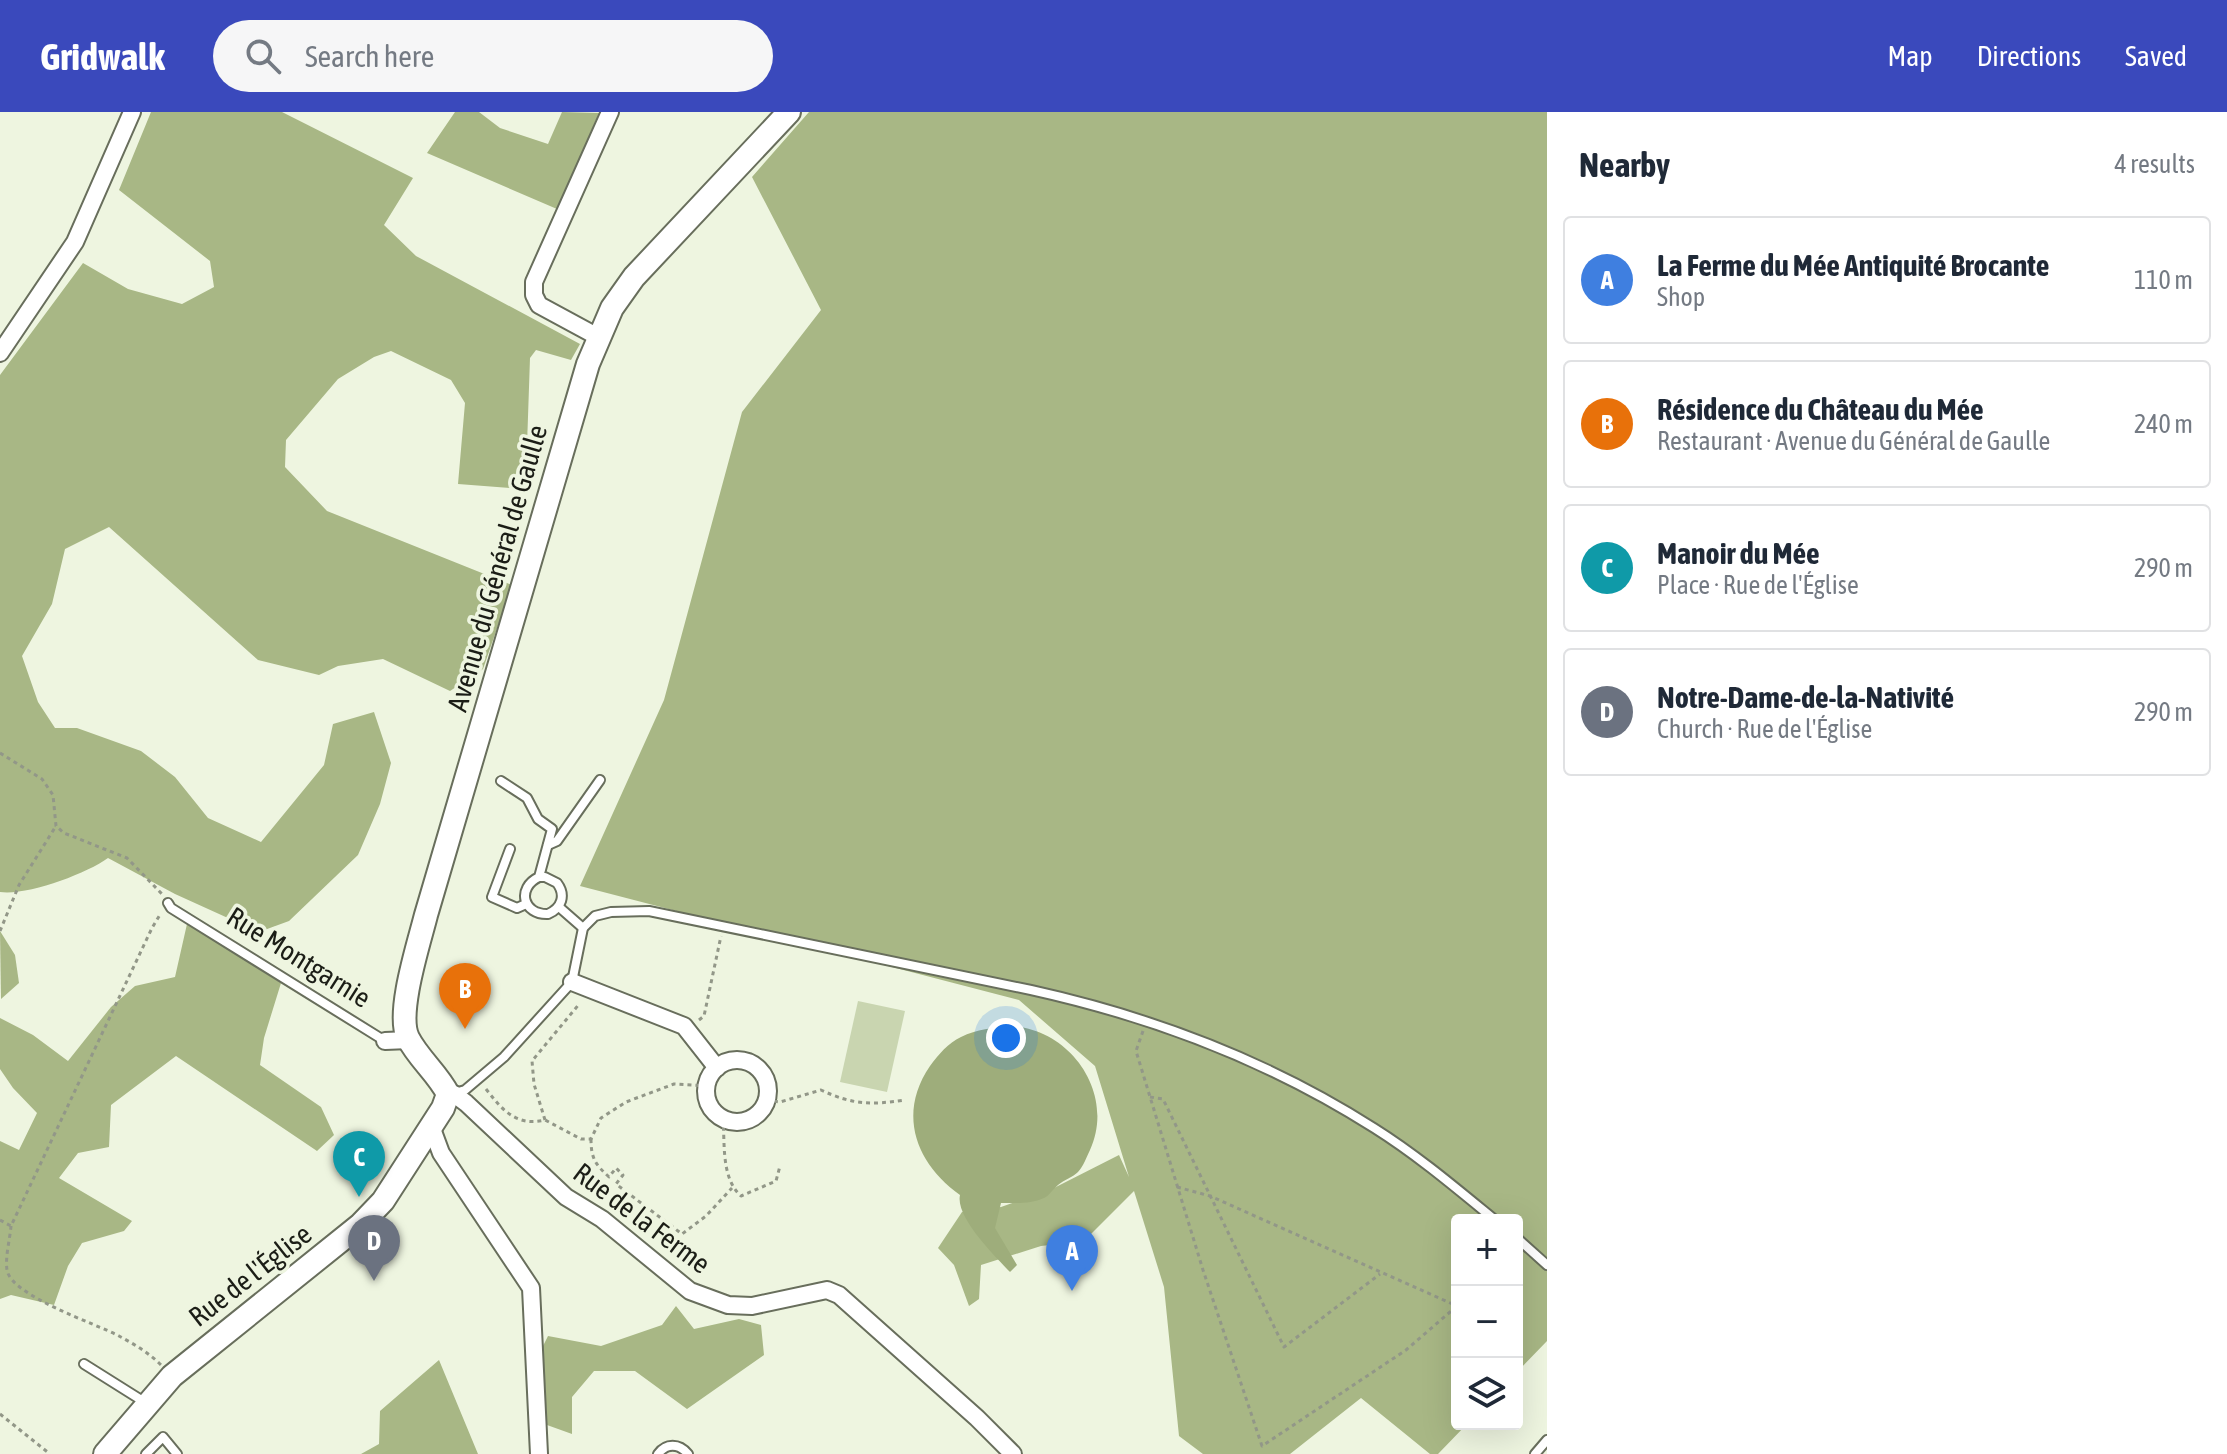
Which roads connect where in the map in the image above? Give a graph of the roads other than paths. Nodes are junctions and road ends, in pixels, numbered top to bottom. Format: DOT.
graph roads {
  1 [pos="132,112"];
  2 [pos="610,112"];
  3 [pos="789,112"];
  4 [pos="600,338"];
  5 [pos="0,353"];
  6 [pos="600,780"];
  7 [pos="501,781"];
  8 [pos="548,845"];
  9 [pos="510,849"];
  10 [pos="539,877"];
  11 [pos="168,903"];
  12 [pos="526,904"];
  13 [pos="559,907"];
  14 [pos="583,928"];
  15 [pos="572,982"];
  16 [pos="409,1040"];
  17 [pos="385,1041"];
  18 [pos="717,1068"];
  19 [pos="451,1094"];
  20 [pos="431,1126"];
  21 [pos="1488,1214"];
  22 [pos="1523,1243"];
  23 [pos="1547,1265"];
  24 [pos="84,1364"];
  25 [pos="147,1403"];
  26 [pos="1547,1440"];
  27 [pos="105,1454"];
  28 [pos="146,1454"];
  29 [pos="177,1454"];
  30 [pos="539,1454"];
  31 [pos="658,1454"];
  32 [pos="688,1454"];
  33 [pos="1013,1454"];
  34 [pos="1535,1454"];
  1 -- 5 [label="street"];
  2 -- 4 [label="street"];
  3 -- 4 [label="street, Avenue du Général de Gaulle"];
  4 -- 16 [label="street, Avenue du Général de Gaulle"];
  6 -- 8 [label="lane"];
  7 -- 8 [label="lane"];
  8 -- 10 [label="lane"];
  9 -- 12 [label="lane"];
  10 -- 12 [label="lane"];
  10 -- 13 [label="lane"];
  11 -- 17 [label="lane, Rue Montgarnie"];
  12 -- 13 [label="lane"];
  13 -- 14 [label="lane"];
  14 -- 15 [label="lane"];
  14 -- 21 [label="lane"];
  15 -- 18 [label="street"];
  15 -- 19 [label="lane"];
  16 -- 17 [label="street, Rue Montgarnie"];
  16 -- 19 [label="street"];
  18 -- 18 [label="street"];
  19 -- 20 [label="street, Rue de l'Église"];
  19 -- 33 [label="street, Rue de la Ferme"];
  20 -- 25 [label="street, Rue de l'Église"];
  20 -- 30 [label="street"];
  22 -- 23 [label="lane"];
  24 -- 25 [label="lane"];
  25 -- 27 [label="street, Rue de l'Église"];
  26 -- 34 [label="lane"];
  28 -- 29 [label="lane"];
  31 -- 32 [label="lane"];
}
